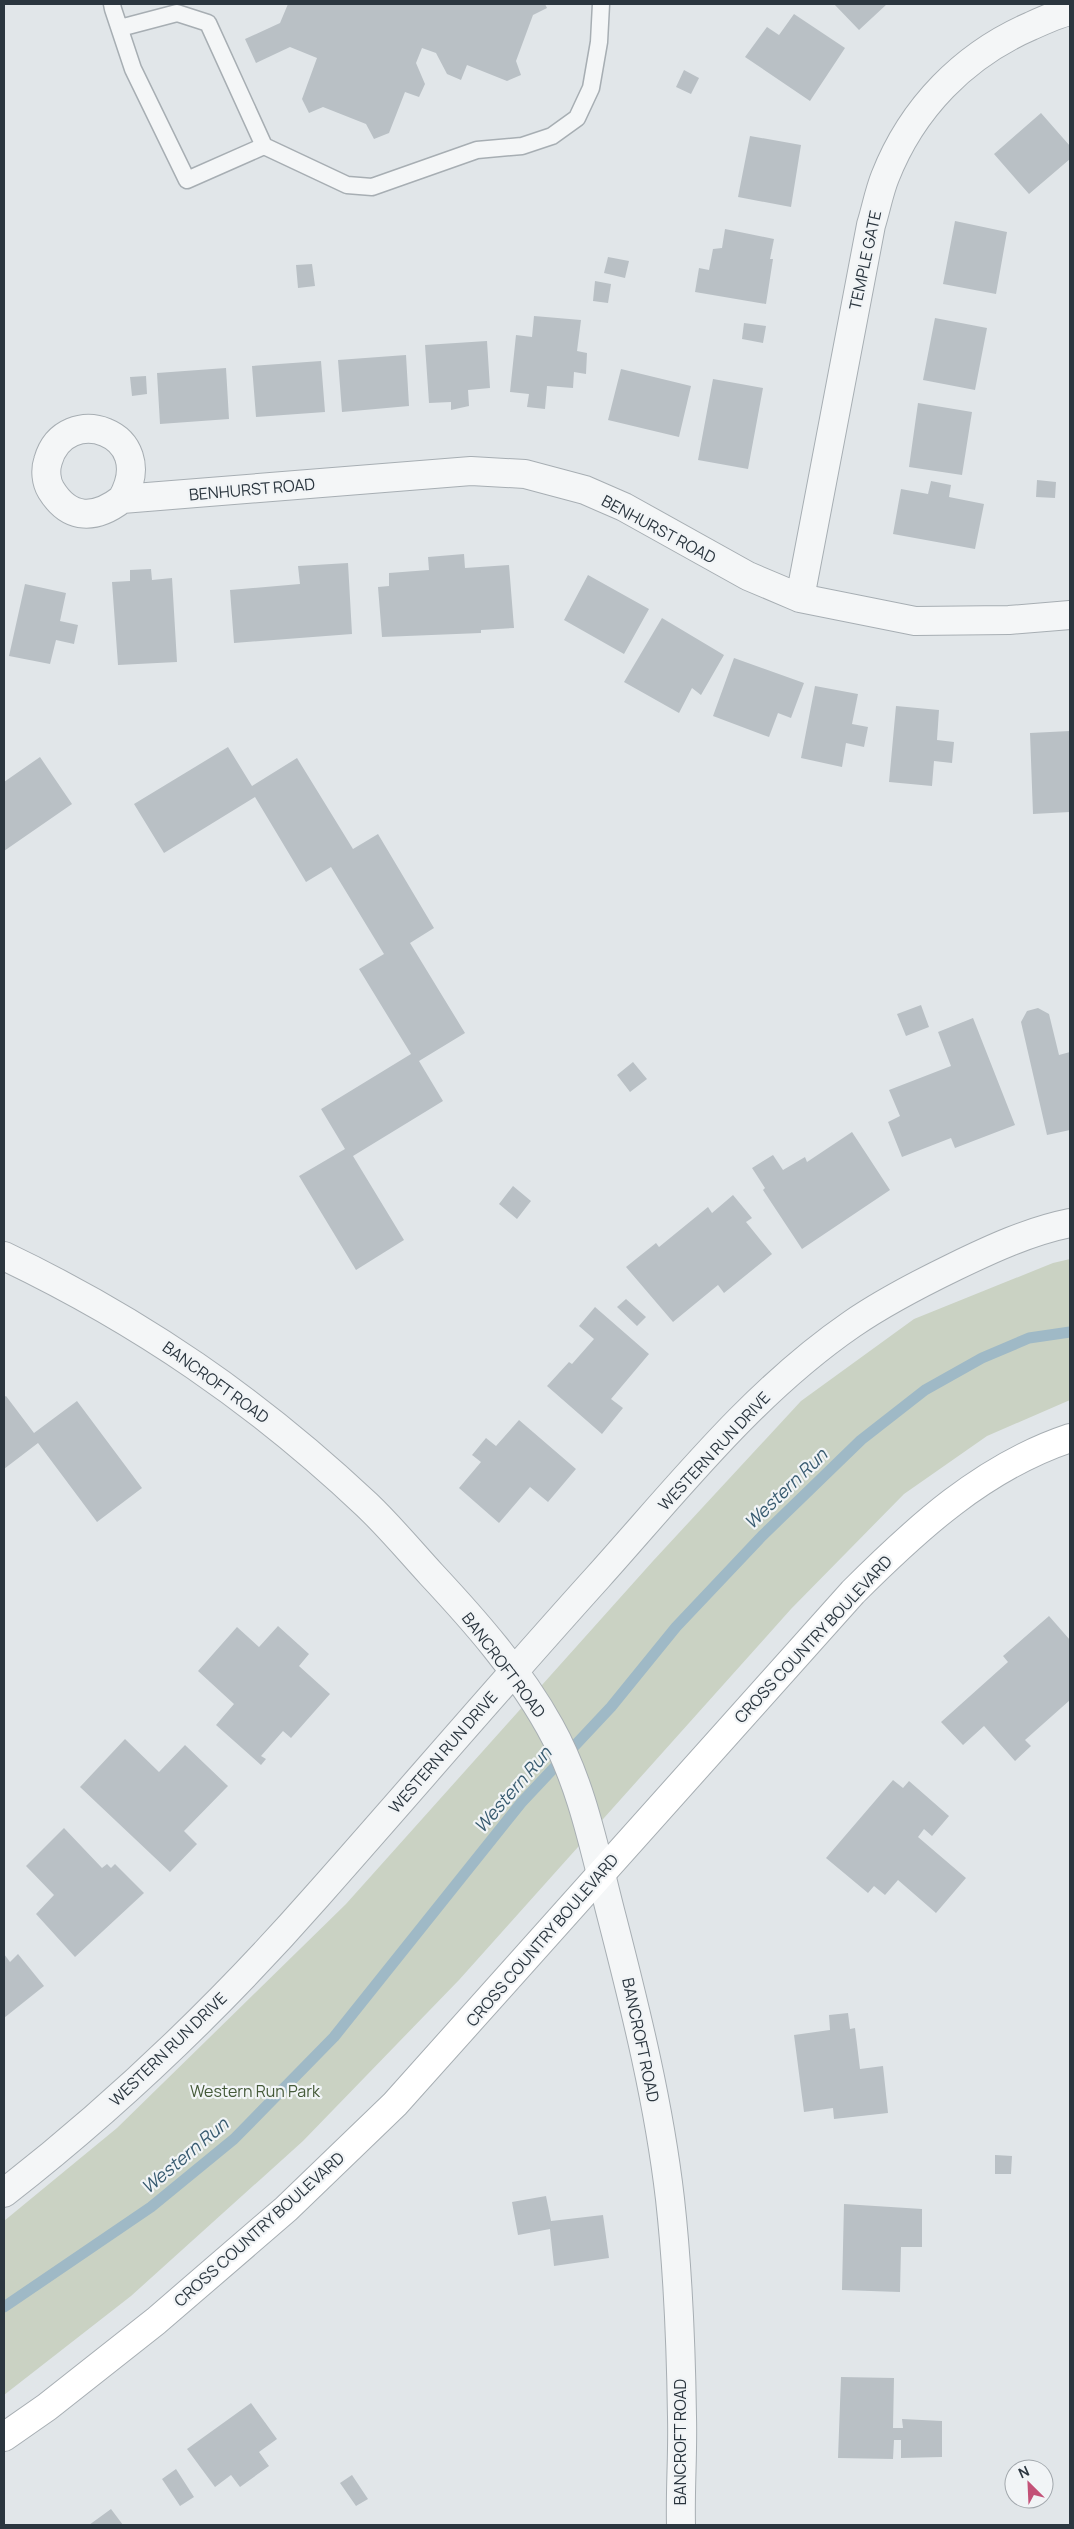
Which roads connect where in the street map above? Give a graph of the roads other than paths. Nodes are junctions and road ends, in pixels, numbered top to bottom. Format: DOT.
graph roads {
  1 [pos="112,4"];
  2 [pos="601,4"];
  3 [pos="1070,11"];
  4 [pos="120,28"];
  5 [pos="264,146"];
  6 [pos="122,499"];
  7 [pos="800,598"];
  8 [pos="1070,615"];
  9 [pos="1070,1223"];
  10 [pos="4,1256"];
  11 [pos="1070,1438"];
  12 [pos="513,1672"];
  13 [pos="600,1873"];
  14 [pos="4,2194"];
  15 [pos="4,2437"];
  16 [pos="680,2525"];
  1 -- 4 [label="lane"];
  2 -- 5 [label="lane"];
  3 -- 7 [label="street, TEMPLE GATE"];
  4 -- 5 [label="lane"];
  4 -- 5 [label="lane"];
  6 -- 7 [label="street, BENHURST ROAD"];
  7 -- 8 [label="street, BENHURST ROAD"];
  9 -- 12 [label="street, WESTERN RUN DRIVE"];
  10 -- 12 [label="street, BANCROFT ROAD"];
  11 -- 13 [label="main road, CROSS COUNTRY BOULEVARD"];
  12 -- 13 [label="street, BANCROFT ROAD"];
  12 -- 14 [label="street, WESTERN RUN DRIVE"];
  13 -- 15 [label="main road, CROSS COUNTRY BOULEVARD"];
  13 -- 16 [label="street, BANCROFT ROAD"];
}
